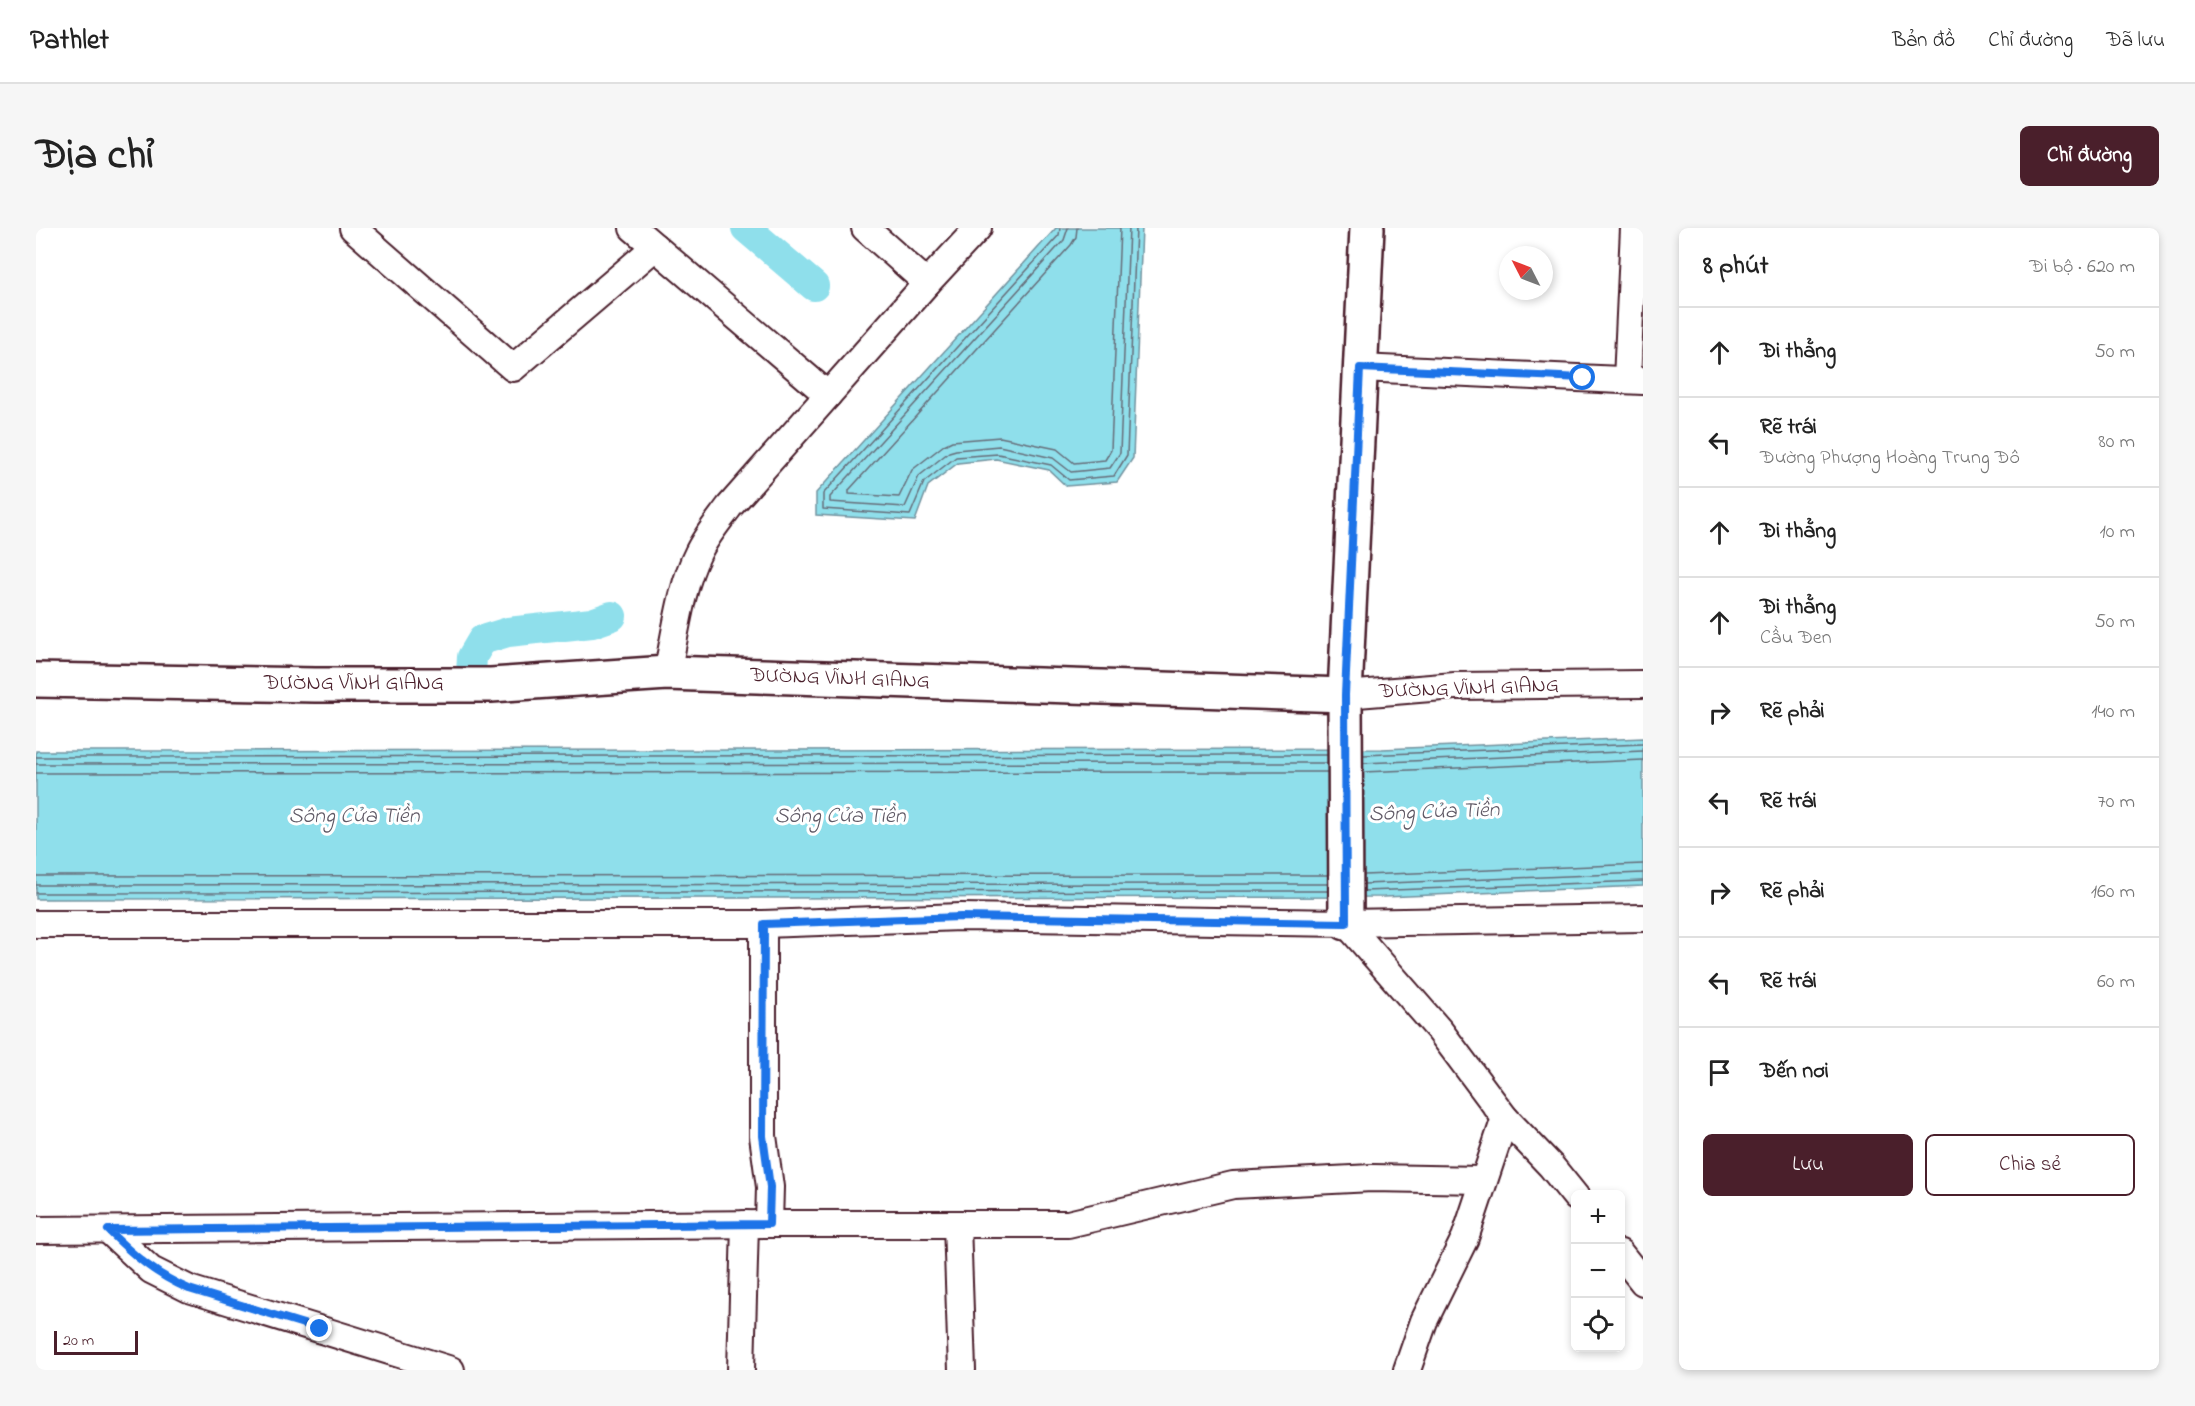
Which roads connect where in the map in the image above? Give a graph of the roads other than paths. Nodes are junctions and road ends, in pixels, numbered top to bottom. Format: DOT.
graph roads {
  1 [pos="353,228"];
  2 [pos="633,228"];
  3 [pos="865,228"];
  4 [pos="978,228"];
  5 [pos="1367,228"];
  6 [pos="1634,228"];
  7 [pos="655,248"];
  8 [pos="927,283"];
  9 [pos="1360,368"];
  10 [pos="1635,381"];
  11 [pos="828,395"];
  12 [pos="667,674"];
  13 [pos="36,680"];
  14 [pos="1643,684"];
  15 [pos="1345,695"];
  16 [pos="1346,908"];
  17 [pos="1643,918"];
  18 [pos="36,924"];
  19 [pos="764,924"];
  20 [pos="1505,1118"];
  21 [pos="1483,1180"];
  22 [pos="1571,1192"];
  23 [pos="757,1224"];
  24 [pos="957,1224"];
  25 [pos="36,1230"];
  26 [pos="108,1230"];
  27 [pos="1625,1259"];
  28 [pos="1643,1282"];
  29 [pos="451,1370"];
  30 [pos="741,1370"];
  31 [pos="962,1370"];
  32 [pos="1407,1370"];
  1 -- 7 [label="street"];
  2 -- 7 [label="street"];
  3 -- 8 [label="street"];
  4 -- 8 [label="street"];
  5 -- 9 [label="street"];
  6 -- 10 [label="street"];
  7 -- 11 [label="street"];
  8 -- 11 [label="street"];
  9 -- 10 [label="street"];
  9 -- 15 [label="street"];
  11 -- 12 [label="street"];
  12 -- 13 [label="street, ĐƯỜNG VĨNH GIANG"];
  12 -- 15 [label="street, ĐƯỜNG VĨNH GIANG"];
  14 -- 15 [label="street, ĐƯỜNG VĨNH GIANG"];
  15 -- 16 [label="street"];
  16 -- 17 [label="street"];
  16 -- 19 [label="street"];
  16 -- 20 [label="street"];
  18 -- 19 [label="street"];
  19 -- 23 [label="street"];
  20 -- 21 [label="street"];
  20 -- 22 [label="street"];
  21 -- 24 [label="street"];
  21 -- 32 [label="street"];
  23 -- 24 [label="street"];
  23 -- 26 [label="street"];
  23 -- 30 [label="street"];
  24 -- 31 [label="street"];
  25 -- 26 [label="street"];
  26 -- 29 [label="street"];
  27 -- 28 [label="street"];
}
